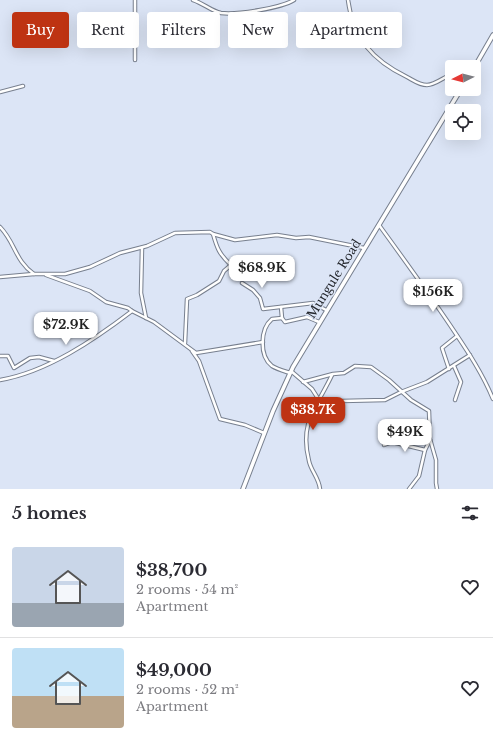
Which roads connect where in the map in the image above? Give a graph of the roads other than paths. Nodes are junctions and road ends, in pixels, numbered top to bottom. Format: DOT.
graph roads {
  1 [pos="135,0"];
  2 [pos="193,0"];
  3 [pos="294,0"];
  4 [pos="348,0"];
  5 [pos="493,36"];
  6 [pos="135,60"];
  7 [pos="479,60"];
  8 [pos="445,78"];
  9 [pos="23,86"];
  10 [pos="0,92"];
  11 [pos="457,96"];
  12 [pos="379,224"];
  13 [pos="0,227"];
  14 [pos="213,234"];
  15 [pos="142,248"];
  16 [pos="364,248"];
  17 [pos="34,274"];
  18 [pos="44,274"];
  19 [pos="0,277"];
  20 [pos="242,283"];
  21 [pos="281,307"];
  22 [pos="326,310"];
  23 [pos="132,311"];
  24 [pos="282,318"];
  25 [pos="146,319"];
  26 [pos="319,322"];
  27 [pos="457,336"];
  28 [pos="263,342"];
  29 [pos="185,343"];
  30 [pos="192,351"];
  31 [pos="470,355"];
  32 [pos="0,356"];
  33 [pos="54,361"];
  34 [pos="454,366"];
  35 [pos="449,369"];
  36 [pos="290,372"];
  37 [pos="333,374"];
  38 [pos="0,380"];
  39 [pos="303,382"];
  40 [pos="401,392"];
  41 [pos="493,399"];
  42 [pos="319,400"];
  43 [pos="455,400"];
  44 [pos="264,433"];
  45 [pos="430,439"];
  46 [pos="384,445"];
  47 [pos="425,450"];
  48 [pos="242,489"];
  49 [pos="320,489"];
  50 [pos="409,489"];
  51 [pos="437,489"];
  1 -- 6 [label="street"];
  2 -- 3 [label="street"];
  4 -- 8 [label="street"];
  5 -- 7 [label="street"];
  9 -- 10 [label="street"];
  11 -- 12 [label="street, Mungule Road"];
  12 -- 16 [label="street, Mungule Road"];
  12 -- 27 [label="street"];
  13 -- 17 [label="street"];
  14 -- 15 [label="street"];
  14 -- 16 [label="street"];
  14 -- 29 [label="street"];
  15 -- 18 [label="street"];
  15 -- 25 [label="street"];
  16 -- 22 [label="street, Mungule Road"];
  17 -- 18 [label="street"];
  17 -- 19 [label="street"];
  18 -- 23 [label="street"];
  20 -- 21 [label="street"];
  21 -- 22 [label="street"];
  21 -- 24 [label="street"];
  22 -- 26 [label="street, Mungule Road"];
  23 -- 25 [label="street"];
  23 -- 33 [label="street"];
  24 -- 26 [label="street"];
  24 -- 28 [label="street"];
  25 -- 29 [label="street"];
  26 -- 36 [label="street, Mungule Road"];
  27 -- 31 [label="street"];
  27 -- 35 [label="street"];
  28 -- 30 [label="street"];
  28 -- 36 [label="street"];
  29 -- 30 [label="street"];
  30 -- 44 [label="street"];
  31 -- 34 [label="street"];
  31 -- 41 [label="street"];
  32 -- 33 [label="street"];
  33 -- 38 [label="street"];
  34 -- 35 [label="street"];
  34 -- 43 [label="street"];
  35 -- 40 [label="street"];
  36 -- 39 [label="street"];
  36 -- 44 [label="street, Mungule Road"];
  37 -- 39 [label="street"];
  37 -- 40 [label="street"];
  37 -- 42 [label="street"];
  39 -- 42 [label="street"];
  40 -- 42 [label="street"];
  40 -- 45 [label="street"];
  42 -- 49 [label="street"];
  44 -- 48 [label="street, Mungule Road"];
  45 -- 47 [label="street"];
  45 -- 51 [label="street"];
  46 -- 47 [label="street"];
  47 -- 50 [label="street"];
}
